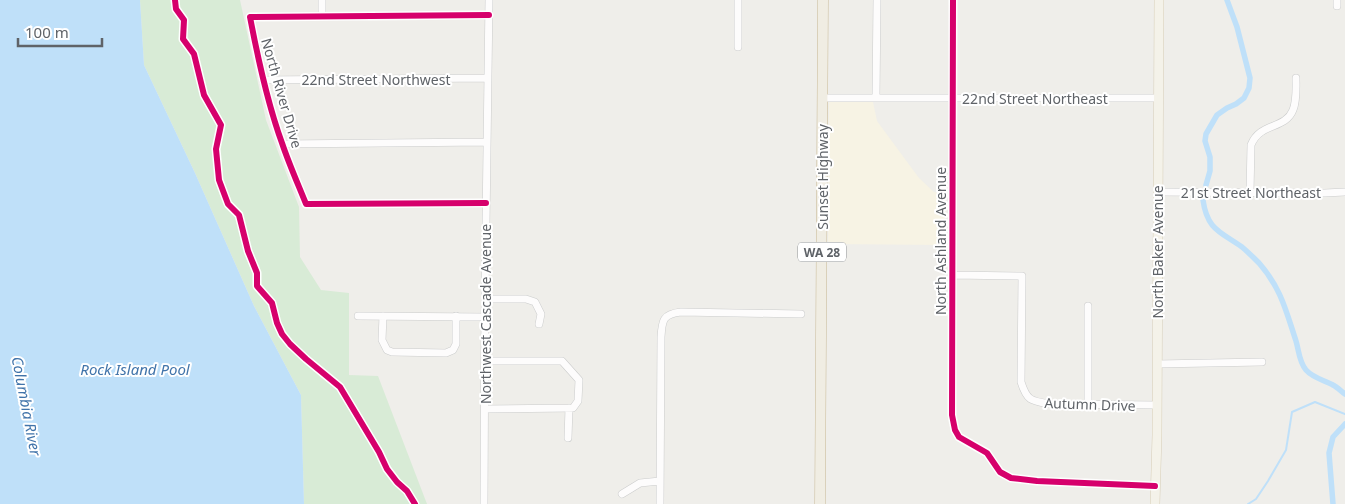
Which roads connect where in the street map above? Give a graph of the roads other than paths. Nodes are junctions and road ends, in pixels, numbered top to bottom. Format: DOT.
graph roads {
  1 [pos="322,0"];
  2 [pos="489,0"];
  3 [pos="738,0"];
  4 [pos="823,0"];
  5 [pos="877,0"];
  6 [pos="953,0"];
  7 [pos="1159,0"];
  8 [pos="489,15"];
  9 [pos="322,17"];
  10 [pos="738,47"];
  11 [pos="488,78"];
  12 [pos="1296,78"];
  13 [pos="263,80"];
  14 [pos="876,97"];
  15 [pos="823,98"];
  16 [pos="953,98"];
  17 [pos="1158,98"];
  18 [pos="487,142"];
  19 [pos="282,144"];
  20 [pos="1158,192"];
  21 [pos="1250,192"];
  22 [pos="1345,192"];
  23 [pos="486,203"];
  24 [pos="952,275"];
  25 [pos="485,299"];
  26 [pos="1088,306"];
  27 [pos="801,314"];
  28 [pos="358,316"];
  29 [pos="383,316"];
  30 [pos="456,316"];
  31 [pos="485,317"];
  32 [pos="538,324"];
  33 [pos="485,362"];
  34 [pos="1262,362"];
  35 [pos="1157,364"];
  36 [pos="1088,404"];
  37 [pos="1157,405"];
  38 [pos="569,408"];
  39 [pos="485,409"];
  40 [pos="568,438"];
  41 [pos="660,481"];
  42 [pos="1155,486"];
  43 [pos="622,494"];
  44 [pos="484,504"];
  45 [pos="660,504"];
  46 [pos="820,504"];
  47 [pos="1155,504"];
  1 -- 9 [label="street"];
  2 -- 8 [label="street, Northwest Cascade Avenue"];
  3 -- 10 [label="street"];
  4 -- 15 [label="highway, Sunset Highway / WA 28"];
  5 -- 14 [label="street"];
  6 -- 16 [label="street, North Ashland Avenue"];
  7 -- 17 [label="main road, North Baker Avenue"];
  8 -- 9 [label="street"];
  8 -- 11 [label="street, Northwest Cascade Avenue"];
  9 -- 13 [label="street, North River Drive"];
  11 -- 13 [label="street, 22nd Street Northwest"];
  11 -- 18 [label="street, Northwest Cascade Avenue"];
  12 -- 21 [label="street"];
  13 -- 19 [label="street, North River Drive"];
  14 -- 15 [label="street, 22nd Street Northeast"];
  14 -- 16 [label="street, 22nd Street Northeast"];
  15 -- 46 [label="highway, Sunset Highway / WA 28"];
  16 -- 17 [label="street, 22nd Street Northeast"];
  16 -- 24 [label="street, North Ashland Avenue"];
  17 -- 20 [label="main road, North Baker Avenue"];
  18 -- 19 [label="street"];
  18 -- 23 [label="street, Northwest Cascade Avenue"];
  19 -- 23 [label="street, North River Drive"];
  20 -- 21 [label="street, 21st Street Northeast"];
  20 -- 35 [label="main road, North Baker Avenue"];
  21 -- 22 [label="street, 21st Street Northeast"];
  23 -- 25 [label="street, Northwest Cascade Avenue"];
  24 -- 36 [label="street, Autumn Drive"];
  24 -- 42 [label="street, North Ashland Avenue"];
  25 -- 31 [label="street, Northwest Cascade Avenue"];
  25 -- 32 [label="street"];
  26 -- 36 [label="street"];
  27 -- 41 [label="street"];
  28 -- 29 [label="street"];
  29 -- 30 [label="street"];
  29 -- 30 [label="street"];
  30 -- 31 [label="street"];
  31 -- 33 [label="street, Northwest Cascade Avenue"];
  33 -- 38 [label="street"];
  33 -- 39 [label="street, Northwest Cascade Avenue"];
  34 -- 35 [label="street"];
  35 -- 37 [label="main road, North Baker Avenue"];
  36 -- 37 [label="street, Autumn Drive"];
  37 -- 42 [label="main road, North Baker Avenue"];
  38 -- 39 [label="street"];
  38 -- 40 [label="street"];
  39 -- 44 [label="street, Northwest Cascade Avenue"];
  41 -- 43 [label="street"];
  41 -- 45 [label="street"];
  42 -- 47 [label="main road, North Baker Avenue"];
}
